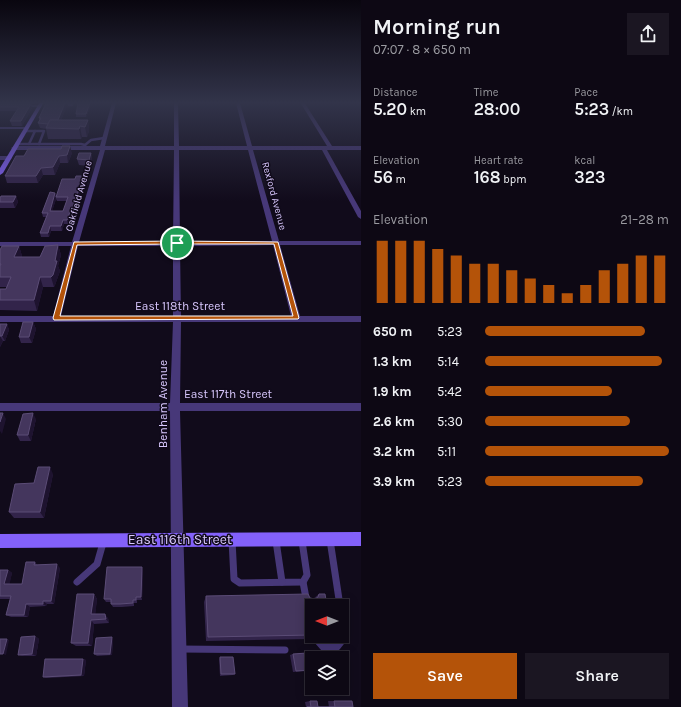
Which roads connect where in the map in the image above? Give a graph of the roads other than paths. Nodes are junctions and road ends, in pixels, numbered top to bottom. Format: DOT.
graph roads {
  1 [pos="23,135"];
  2 [pos="33,135"];
  3 [pos="42,135"];
  4 [pos="105,135"];
  5 [pos="176,135"];
  6 [pos="247,135"];
  7 [pos="320,135"];
  8 [pos="104,138"];
  9 [pos="29,144"];
  10 [pos="39,144"];
  11 [pos="16,146"];
  12 [pos="85,146"];
  13 [pos="102,148"];
  14 [pos="176,148"];
  15 [pos="250,148"];
  16 [pos="327,148"];
  17 [pos="361,148"];
  18 [pos="0,158"];
  19 [pos="9,158"];
  20 [pos="0,173"];
  21 [pos="361,217"];
  22 [pos="177,243"];
  23 [pos="276,243"];
  24 [pos="361,243"];
  25 [pos="0,244"];
  26 [pos="75,244"];
  27 [pos="0,318"];
  28 [pos="56,318"];
  29 [pos="177,318"];
  30 [pos="296,318"];
  31 [pos="361,318"];
  32 [pos="0,407"];
  33 [pos="175,407"];
  34 [pos="361,407"];
  35 [pos="178,539"];
  36 [pos="232,539"];
  37 [pos="276,539"];
  38 [pos="302,539"];
  39 [pos="330,539"];
  40 [pos="361,539"];
  41 [pos="0,540"];
  42 [pos="104,540"];
  43 [pos="77,582"];
  44 [pos="282,582"];
  45 [pos="303,582"];
  46 [pos="307,599"];
  47 [pos="339,599"];
  48 [pos="320,643"];
  49 [pos="340,643"];
  50 [pos="179,649"];
  51 [pos="285,650"];
  52 [pos="180,707"];
  1 -- 11 [label="main road"];
  2 -- 9 [label="lane"];
  3 -- 10 [label="lane"];
  4 -- 8 [label="street, Oakfield Avenue"];
  5 -- 14 [label="street, Benham Avenue"];
  6 -- 15 [label="street, Rexford Avenue"];
  7 -- 16 [label="street"];
  8 -- 12 [label="lane"];
  8 -- 13 [label="street, Oakfield Avenue"];
  9 -- 10 [label="lane"];
  9 -- 11 [label="lane"];
  10 -- 12 [label="lane"];
  11 -- 12 [label="street"];
  11 -- 19 [label="main road"];
  12 -- 13 [label="street"];
  13 -- 14 [label="street"];
  13 -- 26 [label="street, Oakfield Avenue"];
  14 -- 15 [label="street"];
  14 -- 22 [label="street, Benham Avenue"];
  15 -- 16 [label="street"];
  15 -- 23 [label="street, Rexford Avenue"];
  16 -- 17 [label="street"];
  16 -- 21 [label="street"];
  18 -- 19 [label="street"];
  19 -- 20 [label="main road"];
  22 -- 23 [label="street"];
  22 -- 26 [label="street"];
  22 -- 29 [label="street, Benham Avenue"];
  23 -- 24 [label="street"];
  23 -- 30 [label="street, Rexford Avenue"];
  25 -- 26 [label="street"];
  26 -- 28 [label="street, Oakfield Avenue"];
  27 -- 28 [label="street, East 118th Street"];
  28 -- 29 [label="street, East 118th Street"];
  29 -- 30 [label="street, East 118th Street"];
  29 -- 33 [label="street, Benham Avenue"];
  30 -- 31 [label="street, East 118th Street"];
  32 -- 33 [label="street, East 117th Street"];
  33 -- 34 [label="street, East 117th Street"];
  33 -- 35 [label="street, Benham Avenue"];
  35 -- 36 [label="main road, East 116th Street"];
  35 -- 42 [label="main road, East 116th Street"];
  35 -- 50 [label="street, Benham Avenue"];
  36 -- 37 [label="main road, East 116th Street"];
  36 -- 44 [label="lane"];
  37 -- 38 [label="main road, East 116th Street"];
  37 -- 44 [label="lane"];
  38 -- 39 [label="main road, East 116th Street"];
  38 -- 45 [label="lane"];
  39 -- 40 [label="main road, East 116th Street"];
  39 -- 47 [label="lane"];
  41 -- 42 [label="main road, East 116th Street"];
  42 -- 43 [label="lane"];
  44 -- 45 [label="lane"];
  45 -- 46 [label="lane"];
  48 -- 49 [label="lane"];
  50 -- 51 [label="lane"];
  50 -- 52 [label="street, Benham Avenue"];
}
